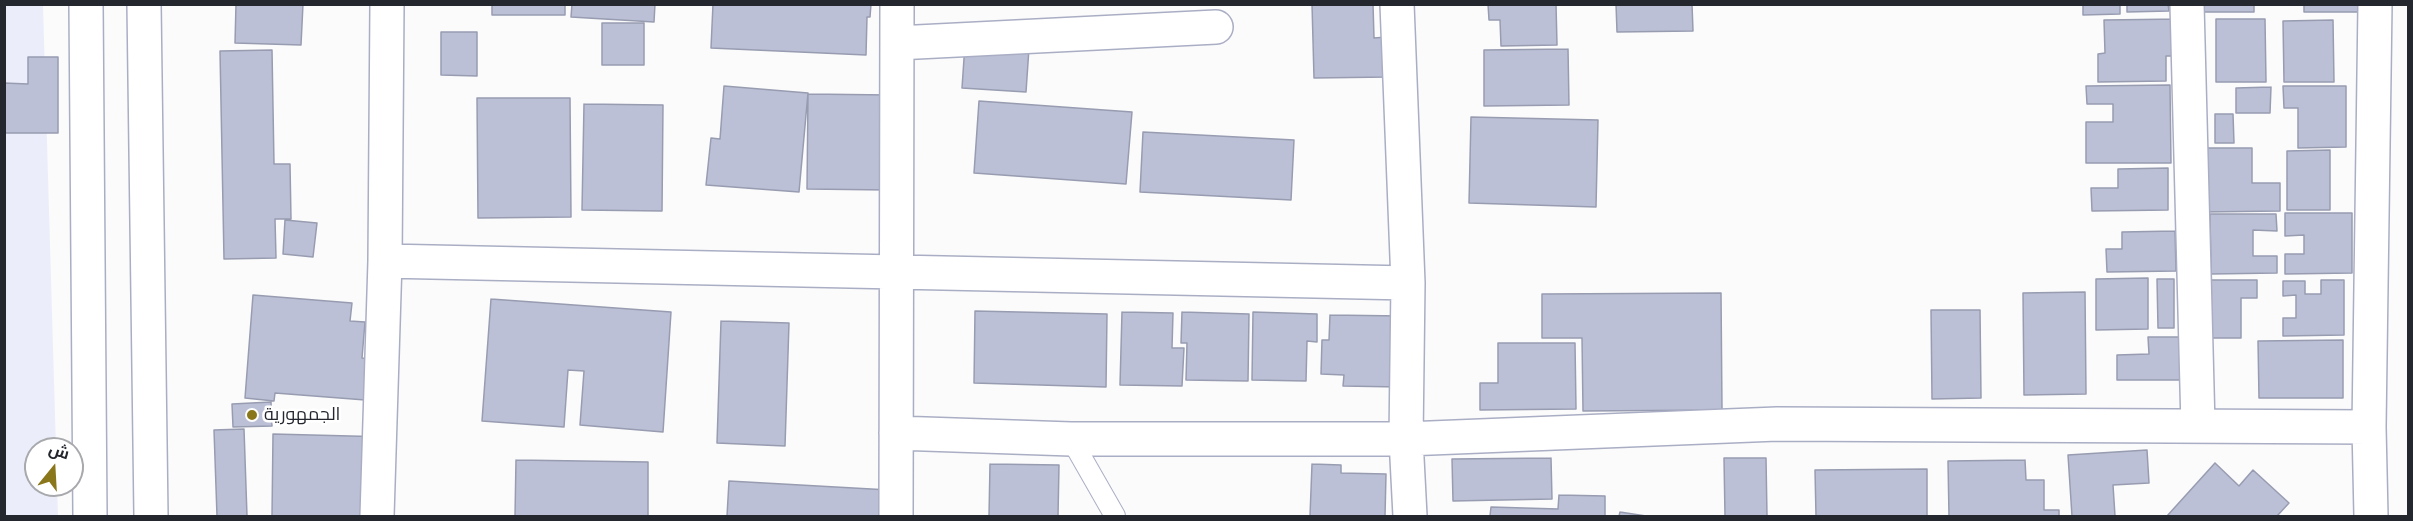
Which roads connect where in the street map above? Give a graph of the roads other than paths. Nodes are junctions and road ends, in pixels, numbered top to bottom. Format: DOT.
graph roads {
  1 [pos="86,4"];
  2 [pos="144,4"];
  3 [pos="387,4"];
  4 [pos="897,4"];
  5 [pos="1397,4"];
  6 [pos="2187,4"];
  7 [pos="2375,4"];
  8 [pos="1216,27"];
  9 [pos="897,43"];
  10 [pos="385,261"];
  11 [pos="897,271"];
  12 [pos="1408,283"];
  13 [pos="2198,426"];
  14 [pos="2369,427"];
  15 [pos="896,433"];
  16 [pos="1071,439"];
  17 [pos="1406,439"];
  18 [pos="90,516"];
  19 [pos="151,516"];
  20 [pos="377,516"];
  21 [pos="896,516"];
  22 [pos="1115,516"];
  23 [pos="1410,516"];
  24 [pos="2371,516"];
  1 -- 18 [label="street"];
  2 -- 19 [label="street"];
  3 -- 10 [label="street"];
  4 -- 9 [label="street"];
  5 -- 12 [label="street"];
  6 -- 13 [label="street"];
  7 -- 14 [label="street"];
  8 -- 9 [label="street"];
  9 -- 11 [label="street"];
  10 -- 11 [label="street"];
  10 -- 20 [label="street"];
  11 -- 12 [label="street"];
  11 -- 15 [label="street"];
  12 -- 17 [label="street"];
  13 -- 14 [label="street"];
  13 -- 17 [label="street"];
  14 -- 24 [label="street"];
  15 -- 16 [label="street"];
  15 -- 21 [label="street"];
  16 -- 17 [label="street"];
  16 -- 22 [label="lane"];
  17 -- 23 [label="street"];
}
